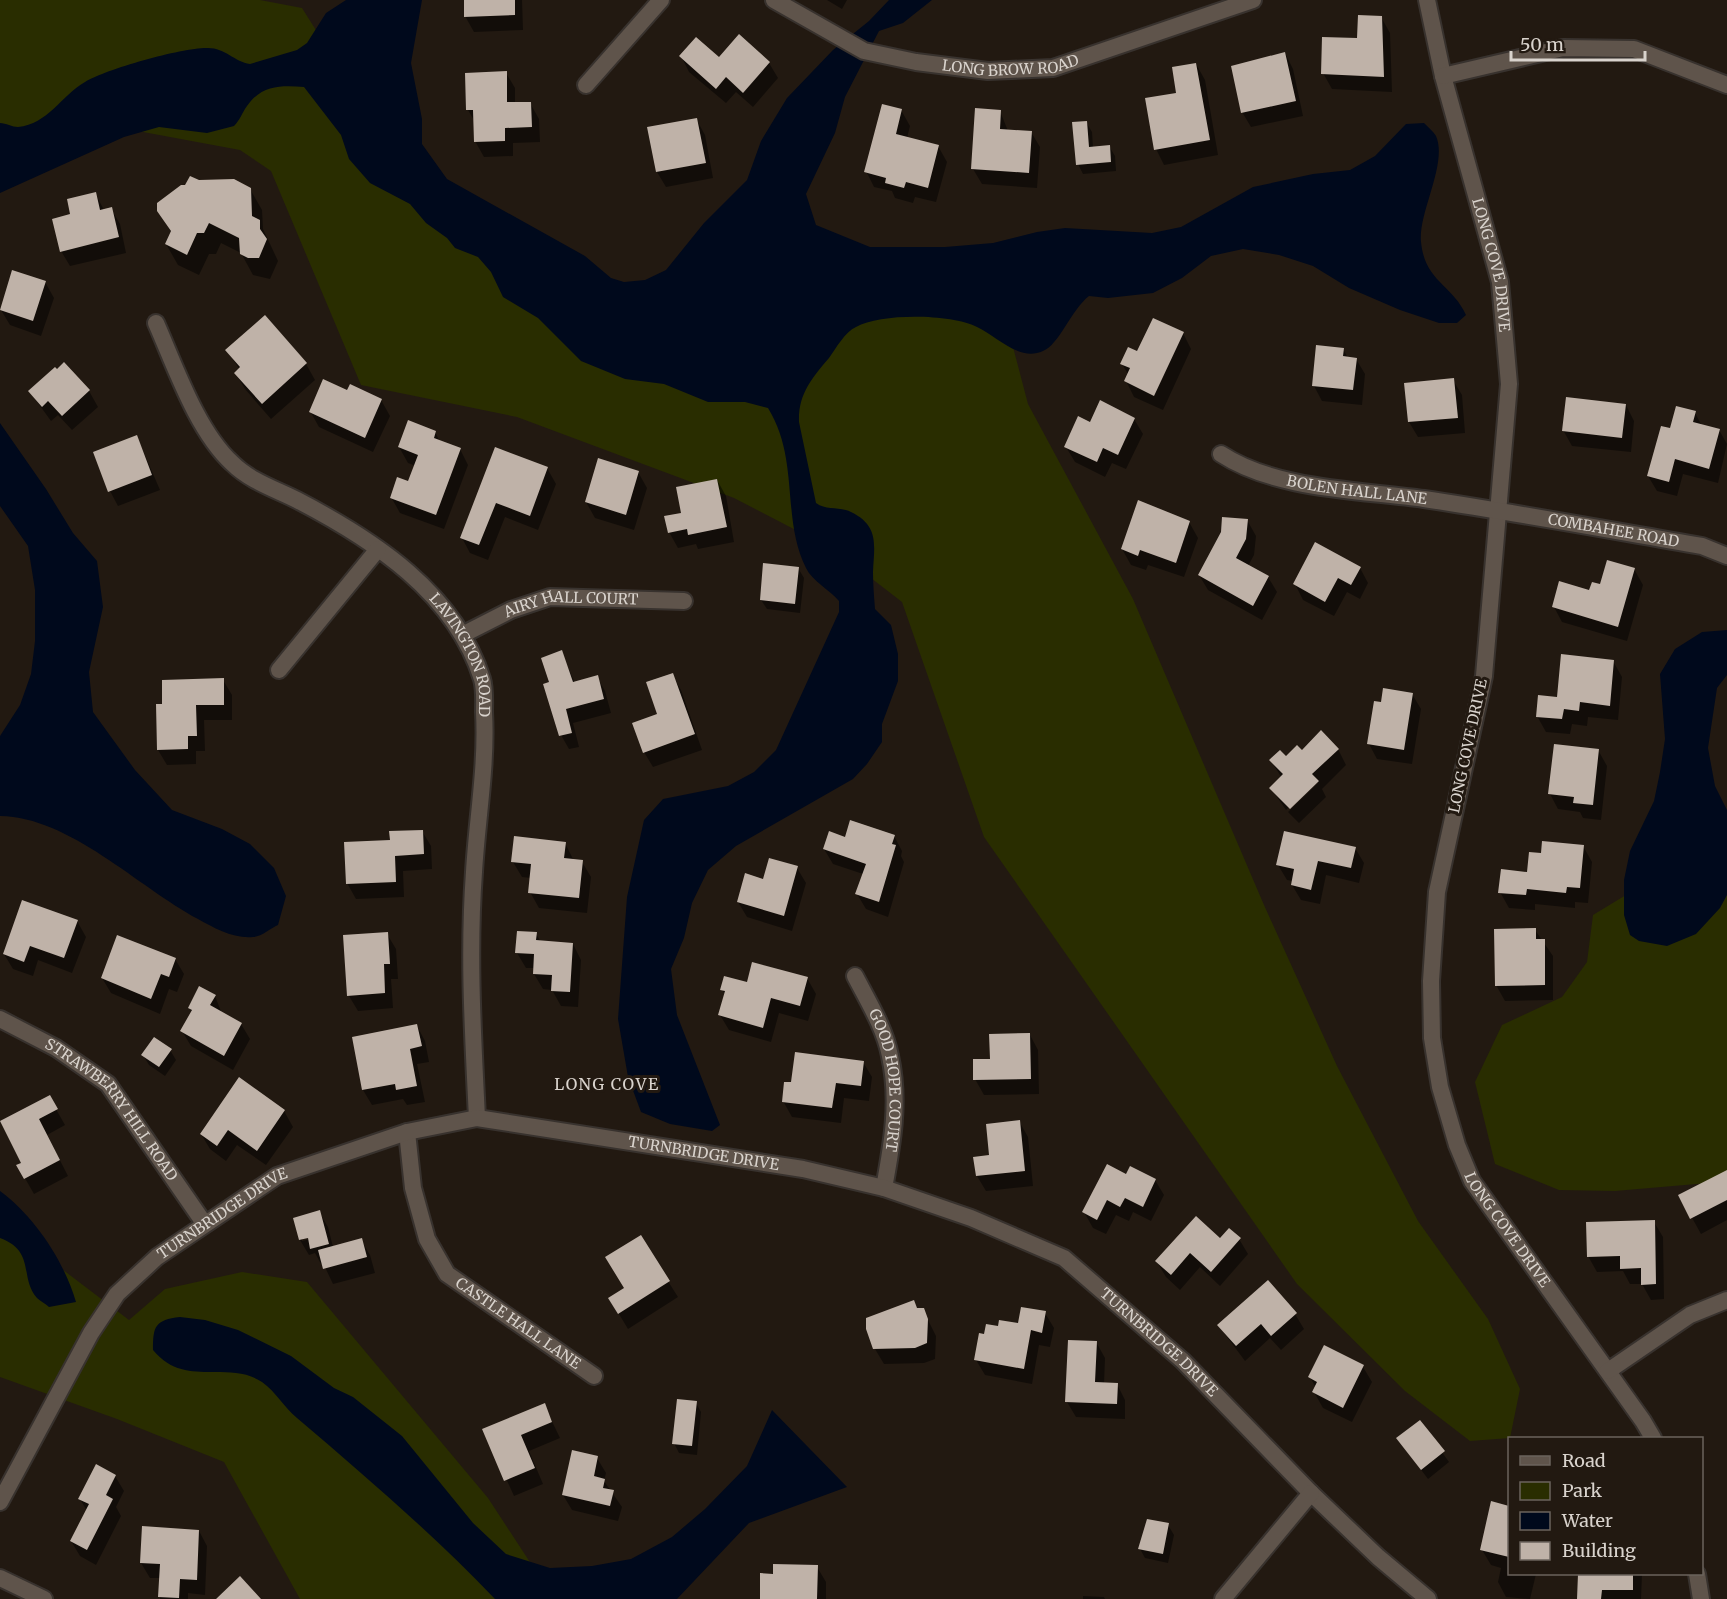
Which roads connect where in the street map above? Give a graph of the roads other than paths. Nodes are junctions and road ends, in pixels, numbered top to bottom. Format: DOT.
graph roads {
  1 [pos="661,0"];
  2 [pos="774,0"];
  3 [pos="1253,0"];
  4 [pos="1427,0"];
  5 [pos="1443,76"];
  6 [pos="586,85"];
  7 [pos="1727,86"];
  8 [pos="156,322"];
  9 [pos="1221,454"];
  10 [pos="1499,511"];
  11 [pos="378,549"];
  12 [pos="1727,556"];
  13 [pos="684,601"];
  14 [pos="464,634"];
  15 [pos="279,670"];
  16 [pos="855,976"];
  17 [pos="0,1019"];
  18 [pos="477,1118"];
  19 [pos="407,1132"];
  20 [pos="884,1188"];
  21 [pos="204,1223"];
  22 [pos="1727,1300"];
  23 [pos="1608,1371"];
  24 [pos="594,1376"];
  25 [pos="1652,1437"];
  26 [pos="1311,1493"];
  27 [pos="0,1502"];
  28 [pos="1697,1575"];
  29 [pos="0,1578"];
  30 [pos="44,1599"];
  31 [pos="1223,1599"];
  32 [pos="1428,1599"];
  33 [pos="1701,1599"];
  1 -- 6 [label="street"];
  2 -- 3 [label="street, LONG BROW ROAD"];
  4 -- 5 [label="street, LONG COVE DRIVE"];
  5 -- 7 [label="street"];
  5 -- 10 [label="street, LONG COVE DRIVE"];
  8 -- 11 [label="street, LAVINGTON ROAD"];
  9 -- 10 [label="street, BOLEN HALL LANE"];
  10 -- 12 [label="street, COMBAHEE ROAD"];
  10 -- 23 [label="street, LONG COVE DRIVE"];
  11 -- 14 [label="street, LAVINGTON ROAD"];
  11 -- 15 [label="street"];
  13 -- 14 [label="street, AIRY HALL COURT"];
  14 -- 18 [label="street, LAVINGTON ROAD"];
  16 -- 20 [label="street, GOOD HOPE COURT"];
  17 -- 21 [label="street, STRAWBERRY HILL ROAD"];
  18 -- 19 [label="street, TURNBRIDGE DRIVE"];
  18 -- 20 [label="street, TURNBRIDGE DRIVE"];
  19 -- 21 [label="street, TURNBRIDGE DRIVE"];
  19 -- 24 [label="street, CASTLE HALL LANE"];
  20 -- 26 [label="street, TURNBRIDGE DRIVE"];
  21 -- 27 [label="street, TURNBRIDGE DRIVE"];
  22 -- 23 [label="street"];
  23 -- 25 [label="street, LONG COVE DRIVE"];
  26 -- 31 [label="street"];
  26 -- 32 [label="street, TURNBRIDGE DRIVE"];
  28 -- 33 [label="street"];
  29 -- 30 [label="street"];
}
